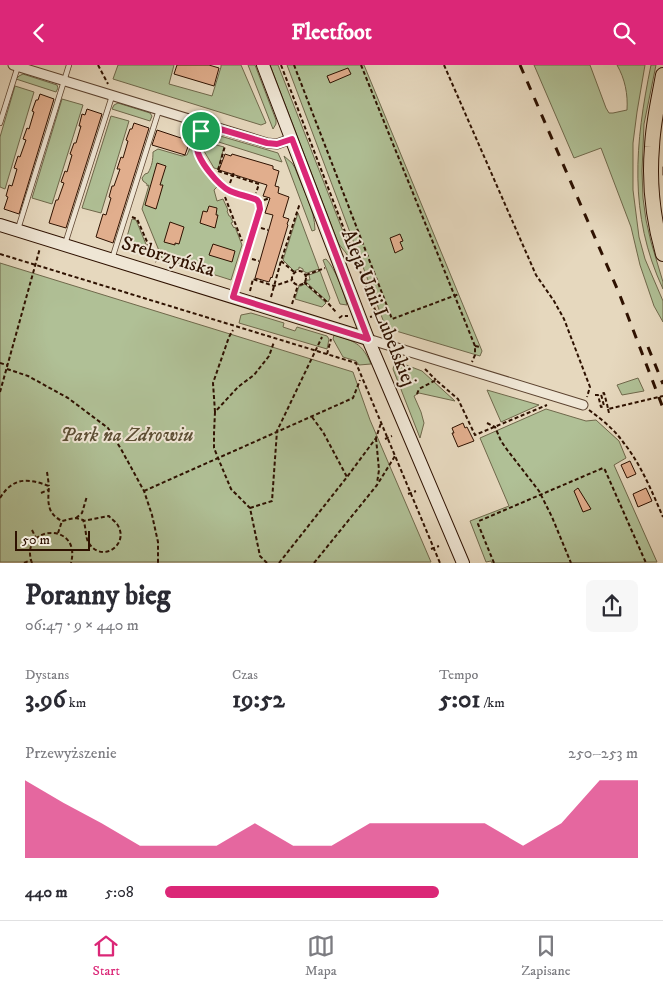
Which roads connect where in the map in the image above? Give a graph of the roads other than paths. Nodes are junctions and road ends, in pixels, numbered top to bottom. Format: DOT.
graph roads {
  1 [pos="69,65"];
  2 [pos="263,65"];
  3 [pos="15,66"];
  4 [pos="39,69"];
  5 [pos="663,75"];
  6 [pos="64,81"];
  7 [pos="112,96"];
  8 [pos="159,110"];
  9 [pos="0,123"];
  10 [pos="203,124"];
  11 [pos="292,139"];
  12 [pos="0,225"];
  13 [pos="18,230"];
  14 [pos="65,245"];
  15 [pos="663,253"];
  16 [pos="112,260"];
  17 [pos="233,297"];
  18 [pos="368,339"];
  19 [pos="583,405"];
  20 [pos="463,563"];
  1 -- 6 [label="lane"];
  2 -- 11 [label="street, Aleja Unii Lubelskiej"];
  3 -- 4 [label="street"];
  3 -- 9 [label="lane"];
  4 -- 6 [label="street"];
  5 -- 15 [label="main road"];
  6 -- 7 [label="street"];
  6 -- 13 [label="lane"];
  7 -- 8 [label="street"];
  7 -- 14 [label="lane"];
  8 -- 10 [label="street"];
  8 -- 16 [label="lane"];
  10 -- 11 [label="street"];
  10 -- 17 [label="lane"];
  11 -- 18 [label="street, Aleja Unii Lubelskiej"];
  12 -- 13 [label="street, Srebrzyńska"];
  13 -- 14 [label="street, Srebrzyńska"];
  14 -- 16 [label="street, Srebrzyńska"];
  16 -- 17 [label="street, Srebrzyńska"];
  17 -- 18 [label="street, Srebrzyńska"];
  18 -- 19 [label="street, Srebrzyńska"];
  18 -- 20 [label="street, Aleja Unii Lubelskiej"];
}
